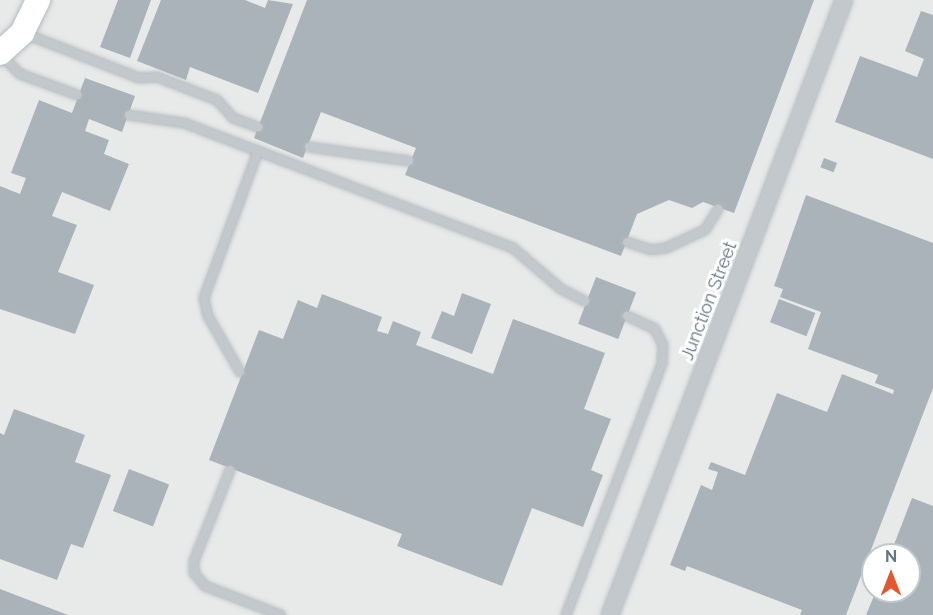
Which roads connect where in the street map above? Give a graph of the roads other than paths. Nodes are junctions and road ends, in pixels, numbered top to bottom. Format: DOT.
graph roads {
  1 [pos="38,0"];
  2 [pos="844,0"];
  3 [pos="22,33"];
  4 [pos="0,54"];
  5 [pos="77,95"];
  6 [pos="129,115"];
  7 [pos="258,127"];
  8 [pos="309,147"];
  9 [pos="258,151"];
  10 [pos="409,161"];
  11 [pos="718,209"];
  12 [pos="627,242"];
  13 [pos="585,301"];
  14 [pos="627,316"];
  15 [pos="240,372"];
  16 [pos="230,470"];
  17 [pos="281,615"];
  18 [pos="566,615"];
  19 [pos="610,615"];
  1 -- 3 [label="street"];
  2 -- 19 [label="street, Junction Street"];
  3 -- 4 [label="street"];
  3 -- 7 [label="lane"];
  4 -- 5 [label="lane"];
  6 -- 9 [label="lane"];
  8 -- 10 [label="lane"];
  9 -- 13 [label="lane"];
  9 -- 15 [label="lane"];
  11 -- 12 [label="lane"];
  14 -- 18 [label="lane"];
  16 -- 17 [label="lane"];
}
